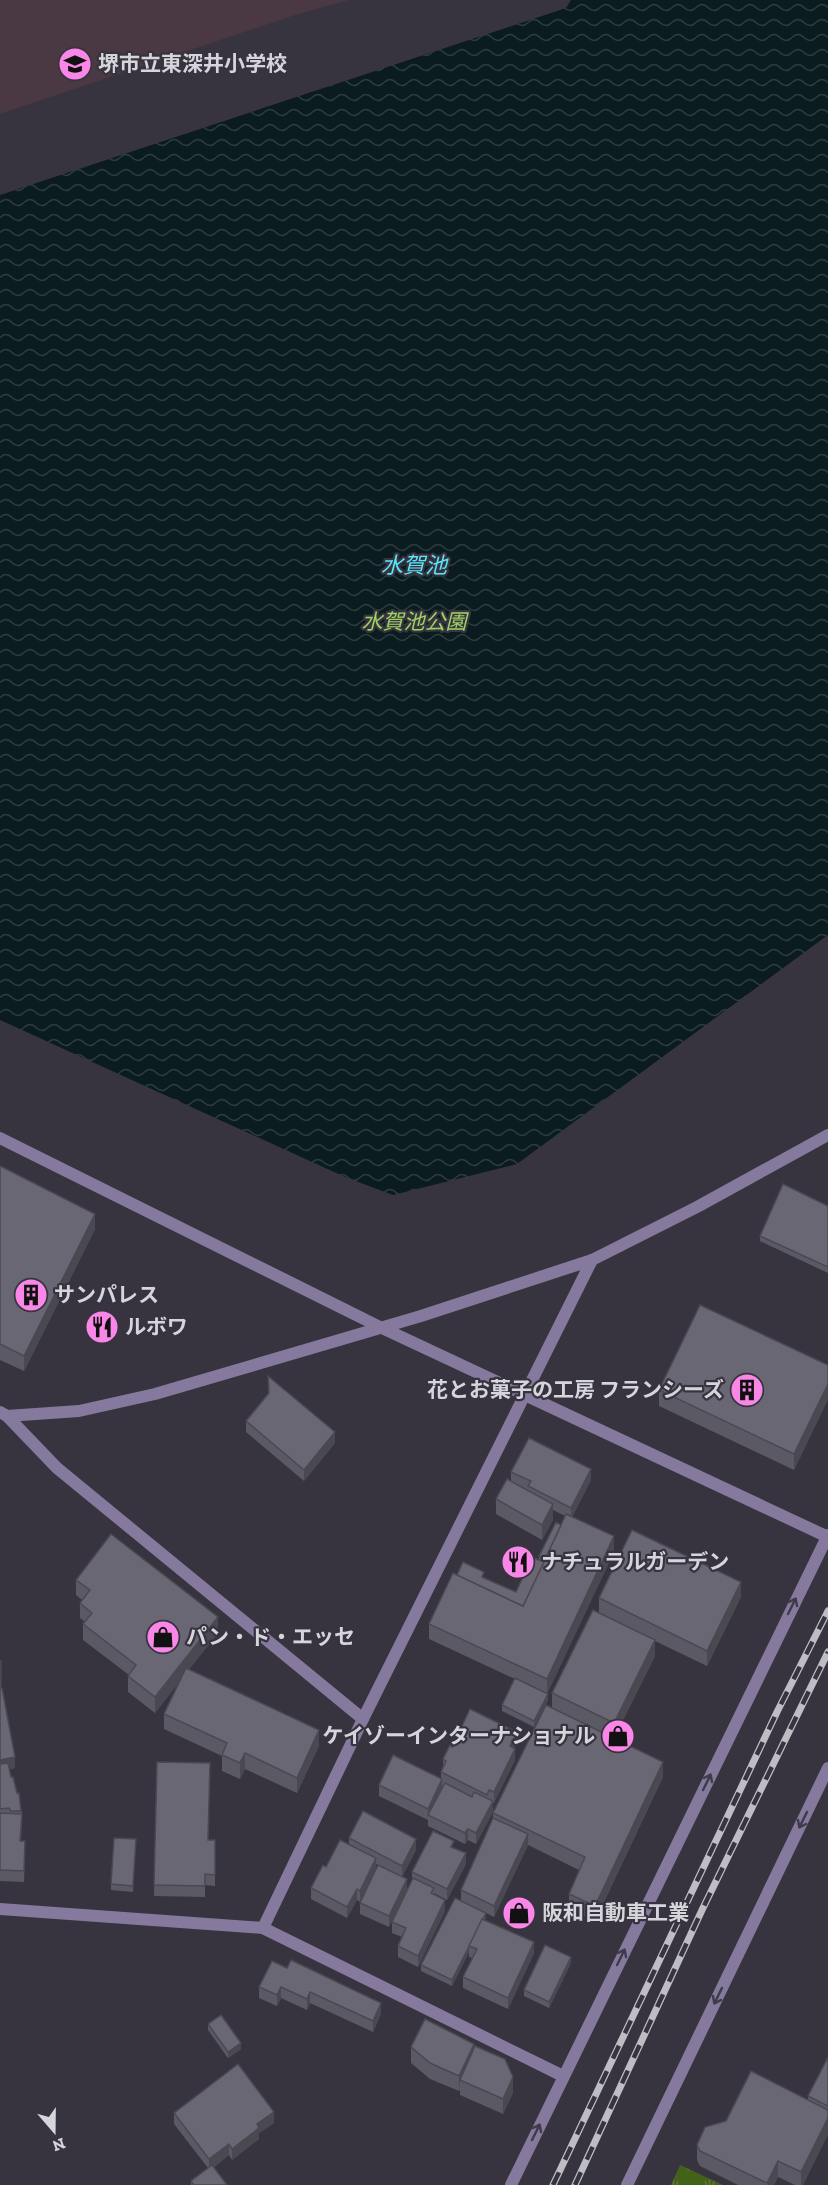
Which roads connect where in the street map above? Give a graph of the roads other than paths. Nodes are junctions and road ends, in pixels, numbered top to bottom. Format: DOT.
graph roads {
  1 [pos="828,1136"];
  2 [pos="0,1138"];
  3 [pos="592,1260"];
  4 [pos="380,1327"];
  5 [pos="526,1394"];
  6 [pos="3,1414"];
  7 [pos="828,1536"];
  8 [pos="363,1719"];
  9 [pos="828,1768"];
  10 [pos="0,1909"];
  11 [pos="262,1928"];
  12 [pos="563,2076"];
  13 [pos="511,2185"];
  14 [pos="627,2185"];
  1 -- 3 [label="street"];
  2 -- 4 [label="street"];
  3 -- 4 [label="street"];
  3 -- 5 [label="street"];
  4 -- 5 [label="street"];
  4 -- 6 [label="street"];
  5 -- 7 [label="street"];
  5 -- 8 [label="street"];
  6 -- 8 [label="street"];
  12 -- 7 [label="street, one-way"];
  8 -- 11 [label="street"];
  9 -- 14 [label="street, one-way"];
  10 -- 11 [label="street"];
  11 -- 12 [label="street"];
  13 -- 12 [label="street, one-way"];
}
